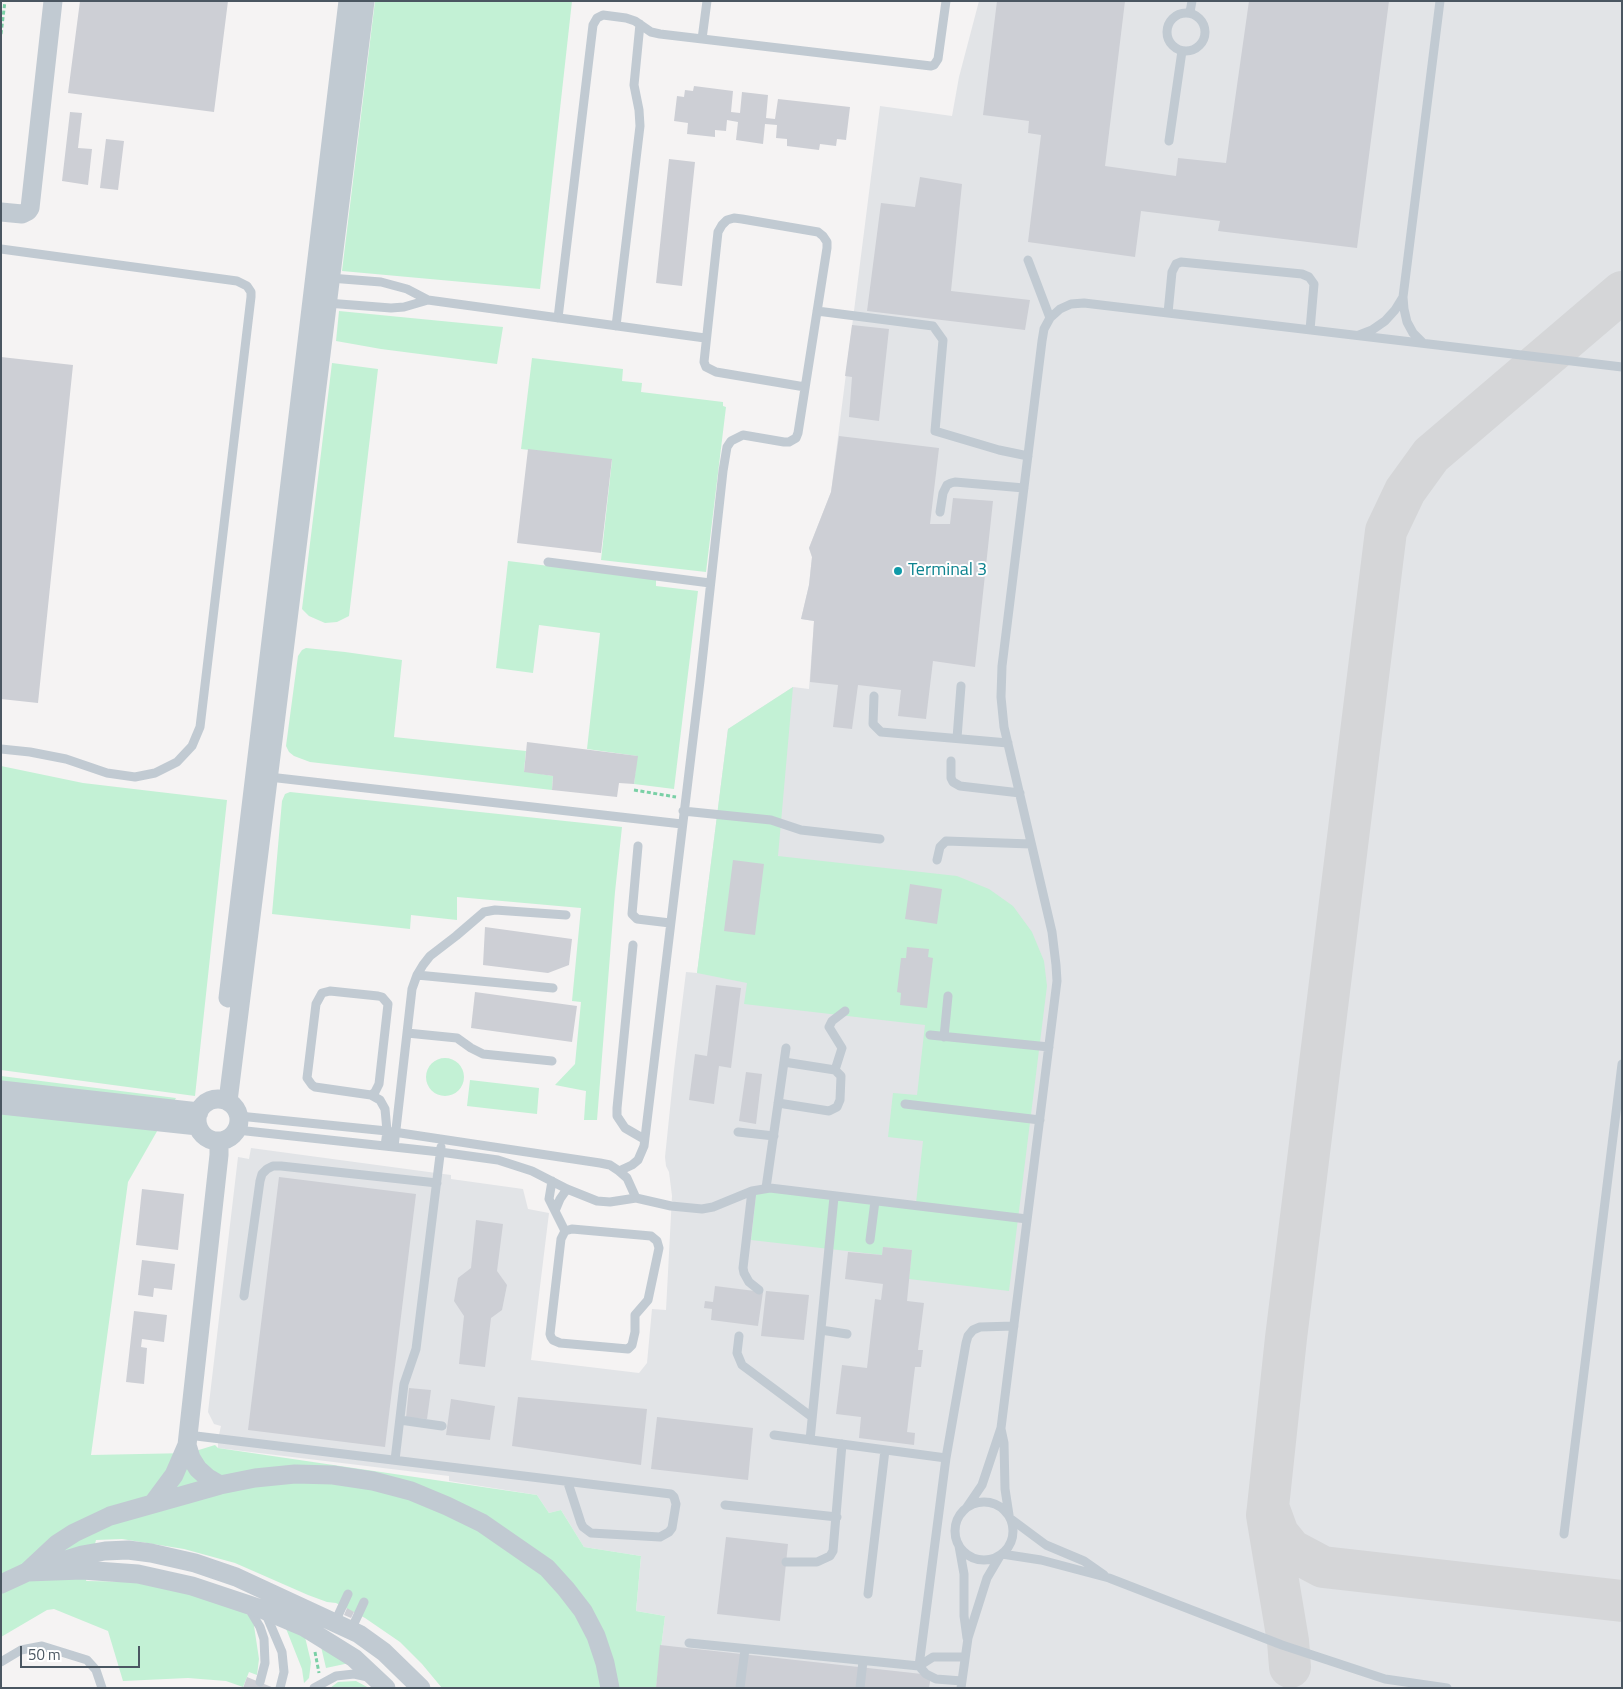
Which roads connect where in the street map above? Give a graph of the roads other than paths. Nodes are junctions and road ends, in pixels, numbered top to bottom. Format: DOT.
graph roads {
  1 [pos="53,1"];
  2 [pos="348,1"];
  3 [pos="364,1"];
  4 [pos="707,1"];
  5 [pos="946,1"];
  6 [pos="1192,1"];
  7 [pos="1440,1"];
  8 [pos="1190,12"];
  9 [pos="640,24"];
  10 [pos="702,39"];
  11 [pos="1182,51"];
  12 [pos="1169,141"];
  13 [pos="1,212"];
  14 [pos="1,249"];
  15 [pos="1028,260"];
  16 [pos="322,277"];
  17 [pos="1403,297"];
  18 [pos="428,300"];
  19 [pos="320,302"];
  20 [pos="817,311"];
  21 [pos="1168,313"];
  22 [pos="558,318"];
  23 [pos="1050,318"];
  24 [pos="616,326"];
  25 [pos="1310,330"];
  26 [pos="1358,335"];
  27 [pos="705,338"];
  28 [pos="1422,342"];
  29 [pos="1622,367"];
  30 [pos="805,387"];
  31 [pos="1028,456"];
  32 [pos="1024,488"];
  33 [pos="940,512"];
  34 [pos="548,562"];
  35 [pos="710,583"];
  36 [pos="960,686"];
  37 [pos="874,696"];
  38 [pos="957,738"];
  39 [pos="1008,743"];
  40 [pos="1,750"];
  41 [pos="951,761"];
  42 [pos="262,776"];
  43 [pos="1020,793"];
  44 [pos="683,811"];
  45 [pos="682,824"];
  46 [pos="880,840"];
  47 [pos="1032,844"];
  48 [pos="638,846"];
  49 [pos="937,860"];
  50 [pos="566,915"];
  51 [pos="670,923"];
  52 [pos="633,945"];
  53 [pos="417,975"];
  54 [pos="553,988"];
  55 [pos="948,996"];
  56 [pos="845,1011"];
  57 [pos="407,1033"];
  58 [pos="930,1036"];
  59 [pos="944,1037"];
  60 [pos="1049,1047"];
  61 [pos="786,1048"];
  62 [pos="552,1061"];
  63 [pos="784,1062"];
  64 [pos="1622,1064"];
  65 [pos="835,1070"];
  66 [pos="1,1090"];
  67 [pos="371,1095"];
  68 [pos="778,1104"];
  69 [pos="906,1104"];
  70 [pos="1,1105"];
  71 [pos="230,1111"];
  72 [pos="198,1119"];
  73 [pos="1040,1120"];
  74 [pos="392,1132"];
  75 [pos="738,1132"];
  76 [pos="774,1136"];
  77 [pos="442,1139"];
  78 [pos="644,1139"];
  79 [pos="219,1141"];
  80 [pos="390,1146"];
  81 [pos="440,1152"];
  82 [pos="619,1171"];
  83 [pos="552,1181"];
  84 [pos="437,1183"];
  85 [pos="766,1188"];
  86 [pos="567,1189"];
  87 [pos="752,1191"];
  88 [pos="834,1196"];
  89 [pos="636,1198"];
  90 [pos="875,1201"];
  91 [pos="555,1211"];
  92 [pos="1027,1220"];
  93 [pos="565,1230"];
  94 [pos="870,1240"];
  95 [pos="759,1290"];
  96 [pos="244,1296"];
  97 [pos="1014,1326"];
  98 [pos="821,1330"];
  99 [pos="847,1334"];
  100 [pos="738,1336"];
  101 [pos="812,1417"];
  102 [pos="400,1420"];
  103 [pos="442,1426"];
  104 [pos="1001,1428"];
  105 [pos="774,1435"];
  106 [pos="188,1440"];
  107 [pos="810,1440"];
  108 [pos="842,1444"];
  109 [pos="885,1450"];
  110 [pos="946,1458"];
  111 [pos="394,1460"];
  112 [pos="568,1483"];
  113 [pos="220,1484"];
  114 [pos="154,1502"];
  115 [pos="725,1505"];
  116 [pos="967,1508"];
  117 [pos="837,1517"];
  118 [pos="1009,1517"];
  119 [pos="1564,1534"];
  120 [pos="958,1544"];
  121 [pos="1001,1555"];
  122 [pos="786,1562"];
  123 [pos="27,1572"];
  124 [pos="1109,1578"];
  125 [pos="1,1584"];
  126 [pos="348,1594"];
  127 [pos="868,1594"];
  128 [pos="364,1602"];
  129 [pos="245,1604"];
  130 [pos="264,1610"];
  131 [pos="968,1638"];
  132 [pos="354,1639"];
  133 [pos="689,1643"];
  134 [pos="745,1649"];
  135 [pos="965,1657"];
  136 [pos="863,1661"];
  137 [pos="1,1662"];
  138 [pos="919,1666"];
  139 [pos="260,1682"];
  140 [pos="382,1684"];
  141 [pos="946,1684"];
  142 [pos="961,1684"];
  143 [pos="102,1688"];
  144 [pos="280,1688"];
  145 [pos="314,1688"];
  146 [pos="410,1688"];
  147 [pos="422,1688"];
  148 [pos="610,1688"];
  149 [pos="740,1688"];
  150 [pos="860,1688"];
  151 [pos="1447,1688"];
  1 -- 13 [label="street"];
  2 -- 16 [label="street"];
  3 -- 16 [label="street"];
  4 -- 10 [label="lane"];
  5 -- 10 [label="lane"];
  6 -- 8 [label="lane"];
  7 -- 17 [label="lane"];
  8 -- 11 [label="lane"];
  8 -- 11 [label="lane"];
  9 -- 10 [label="lane"];
  9 -- 22 [label="lane"];
  9 -- 24 [label="lane"];
  11 -- 12 [label="lane"];
  14 -- 40 [label="lane"];
  15 -- 23 [label="lane"];
  16 -- 18 [label="lane"];
  16 -- 19 [label="street"];
  17 -- 26 [label="lane"];
  17 -- 28 [label="lane"];
  18 -- 19 [label="lane"];
  18 -- 22 [label="lane"];
  19 -- 42 [label="street"];
  20 -- 27 [label="lane"];
  20 -- 30 [label="lane"];
  20 -- 31 [label="lane"];
  21 -- 23 [label="lane"];
  21 -- 25 [label="lane"];
  21 -- 25 [label="lane"];
  22 -- 24 [label="lane"];
  23 -- 31 [label="lane"];
  24 -- 27 [label="lane"];
  25 -- 26 [label="lane"];
  26 -- 28 [label="lane"];
  27 -- 30 [label="lane"];
  28 -- 29 [label="lane"];
  30 -- 35 [label="lane"];
  31 -- 32 [label="lane"];
  32 -- 33 [label="lane"];
  32 -- 39 [label="lane"];
  34 -- 35 [label="lane"];
  35 -- 44 [label="lane"];
  36 -- 38 [label="lane"];
  37 -- 38 [label="lane"];
  38 -- 39 [label="lane"];
  39 -- 43 [label="lane"];
  41 -- 43 [label="lane"];
  42 -- 45 [label="lane"];
  42 -- 71 [label="street"];
  43 -- 47 [label="lane"];
  44 -- 45 [label="lane"];
  44 -- 46 [label="lane"];
  45 -- 51 [label="lane"];
  47 -- 49 [label="lane"];
  47 -- 60 [label="lane"];
  48 -- 51 [label="lane"];
  50 -- 53 [label="lane"];
  51 -- 78 [label="lane"];
  52 -- 78 [label="lane"];
  53 -- 54 [label="lane"];
  53 -- 57 [label="lane"];
  55 -- 59 [label="lane"];
  56 -- 65 [label="lane"];
  57 -- 62 [label="lane"];
  57 -- 74 [label="lane"];
  58 -- 59 [label="lane"];
  59 -- 60 [label="lane"];
  60 -- 73 [label="lane"];
  61 -- 63 [label="lane"];
  63 -- 65 [label="lane"];
  63 -- 68 [label="lane"];
  64 -- 119 [label="lane"];
  65 -- 68 [label="lane"];
  66 -- 72 [label="street"];
  67 -- 67 [label="lane"];
  67 -- 74 [label="lane"];
  68 -- 76 [label="lane"];
  69 -- 73 [label="lane"];
  70 -- 72 [label="street"];
  71 -- 72 [label="street"];
  71 -- 74 [label="lane"];
  71 -- 79 [label="street"];
  71 -- 80 [label="lane"];
  72 -- 79 [label="street"];
  73 -- 92 [label="lane"];
  74 -- 77 [label="lane"];
  74 -- 80 [label="lane"];
  75 -- 76 [label="lane"];
  76 -- 85 [label="lane"];
  77 -- 81 [label="lane"];
  77 -- 82 [label="lane"];
  78 -- 82 [label="lane"];
  79 -- 106 [label="street"];
  80 -- 81 [label="lane"];
  81 -- 83 [label="lane"];
  81 -- 84 [label="lane"];
  82 -- 89 [label="lane"];
  83 -- 86 [label="lane"];
  83 -- 91 [label="lane"];
  84 -- 96 [label="lane"];
  84 -- 102 [label="lane"];
  85 -- 87 [label="lane"];
  85 -- 88 [label="lane"];
  86 -- 89 [label="lane"];
  86 -- 91 [label="lane"];
  87 -- 89 [label="lane"];
  87 -- 95 [label="lane"];
  88 -- 90 [label="lane"];
  88 -- 98 [label="lane"];
  90 -- 92 [label="lane"];
  90 -- 94 [label="lane"];
  91 -- 93 [label="lane"];
  92 -- 97 [label="lane"];
  93 -- 93 [label="lane"];
  97 -- 104 [label="lane"];
  97 -- 110 [label="lane"];
  98 -- 99 [label="lane"];
  98 -- 101 [label="lane"];
  100 -- 101 [label="lane"];
  101 -- 107 [label="lane"];
  102 -- 103 [label="lane"];
  102 -- 111 [label="lane"];
  104 -- 116 [label="lane"];
  104 -- 118 [label="lane"];
  105 -- 107 [label="lane"];
  106 -- 111 [label="lane"];
  106 -- 113 [label="street"];
  106 -- 114 [label="street"];
  107 -- 108 [label="lane"];
  108 -- 109 [label="lane"];
  108 -- 117 [label="lane"];
  109 -- 110 [label="lane"];
  109 -- 127 [label="lane"];
  110 -- 138 [label="lane"];
  111 -- 112 [label="lane"];
  112 -- 112 [label="lane"];
  113 -- 114 [label="street"];
  113 -- 148 [label="street"];
  114 -- 123 [label="street"];
  115 -- 117 [label="lane"];
  116 -- 118 [label="lane"];
  116 -- 120 [label="lane"];
  117 -- 122 [label="lane"];
  118 -- 121 [label="lane"];
  118 -- 124 [label="lane"];
  120 -- 121 [label="lane"];
  120 -- 131 [label="lane"];
  121 -- 124 [label="lane"];
  121 -- 131 [label="lane"];
  123 -- 125 [label="street"];
  123 -- 129 [label="street"];
  123 -- 132 [label="street"];
  124 -- 151 [label="lane"];
  126 -- 132 [label="lane"];
  128 -- 132 [label="lane"];
  129 -- 130 [label="street"];
  129 -- 139 [label="lane"];
  130 -- 132 [label="street"];
  130 -- 144 [label="lane"];
  131 -- 135 [label="lane"];
  132 -- 140 [label="street"];
  132 -- 146 [label="street"];
  132 -- 147 [label="street"];
  133 -- 134 [label="lane"];
  134 -- 136 [label="lane"];
  134 -- 149 [label="lane"];
  135 -- 138 [label="lane"];
  135 -- 142 [label="lane"];
  136 -- 138 [label="lane"];
  136 -- 150 [label="lane"];
  137 -- 143 [label="lane"];
  138 -- 141 [label="lane"];
  140 -- 145 [label="lane"];
  141 -- 142 [label="lane"];
}
